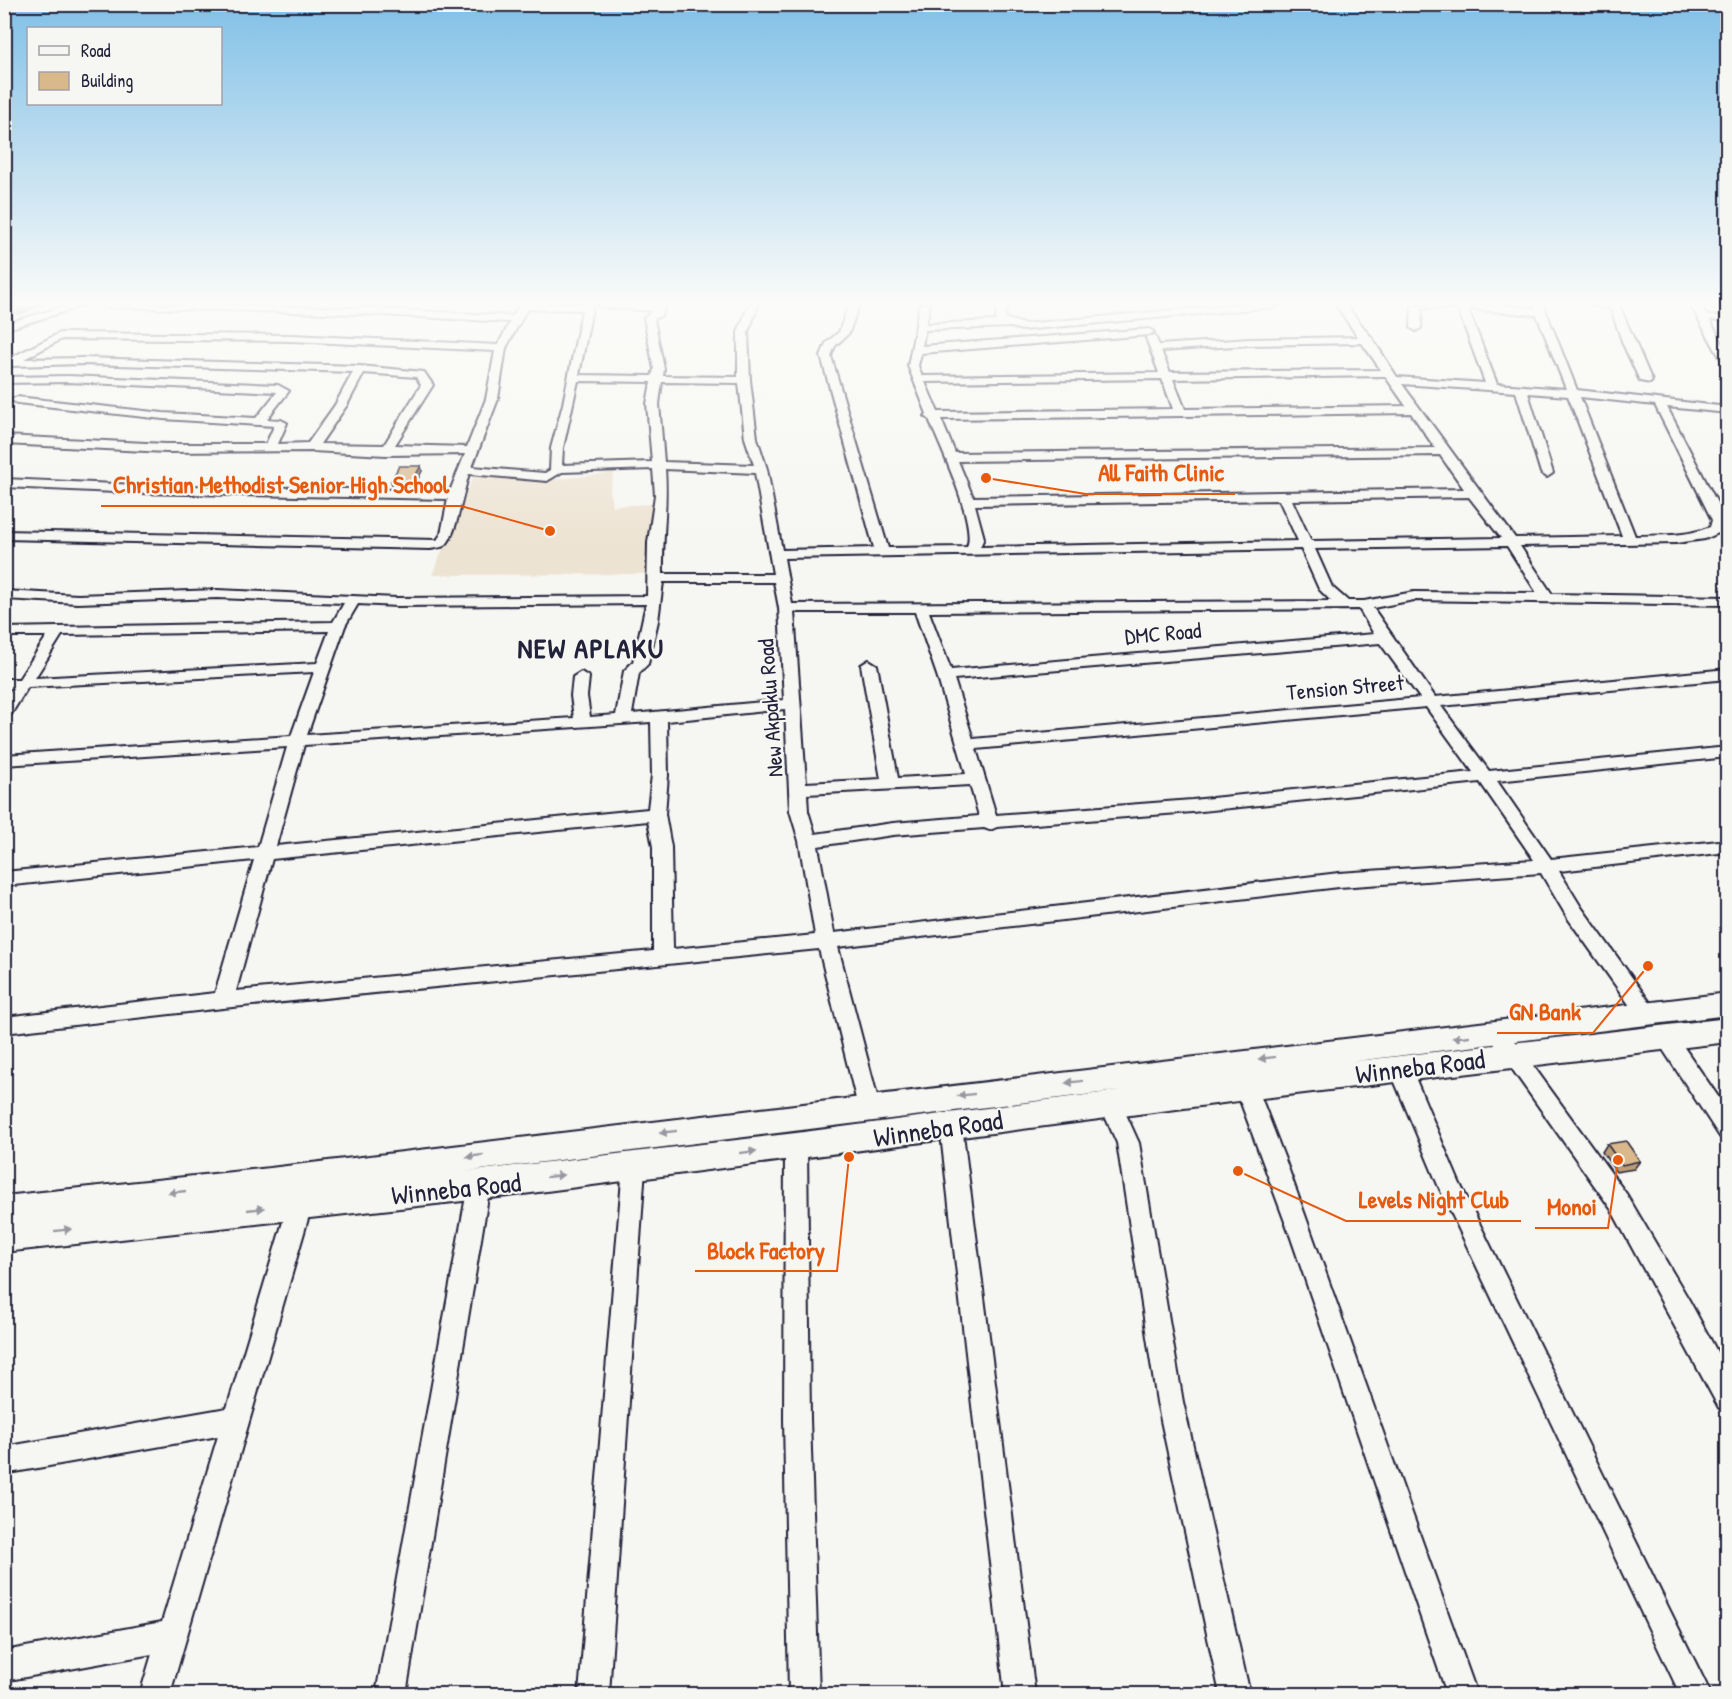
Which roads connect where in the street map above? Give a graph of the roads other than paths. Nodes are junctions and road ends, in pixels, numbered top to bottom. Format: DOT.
graph roads {
  1 [pos="45,383"];
  2 [pos="151,383"];
  3 [pos="352,383"];
  4 [pos="425,383"];
  5 [pos="495,383"];
  6 [pos="573,383"];
  7 [pos="656,383"];
  8 [pos="744,383"];
  9 [pos="834,383"];
  10 [pos="919,383"];
  11 [pos="1168,383"];
  12 [pos="1396,383"];
  13 [pos="1461,383"];
  14 [pos="1569,383"];
  15 [pos="1491,386"];
  16 [pos="1521,389"];
  17 [pos="1572,393"];
  18 [pos="10,399"];
  19 [pos="1660,404"];
  20 [pos="1416,409"];
  21 [pos="1728,410"];
  22 [pos="1180,411"];
  23 [pos="931,416"];
  24 [pos="259,422"];
  25 [pos="4,440"];
  26 [pos="312,447"];
  27 [pos="270,448"];
  28 [pos="386,451"];
  29 [pos="474,451"];
  30 [pos="1445,451"];
  31 [pos="950,457"];
  32 [pos="658,466"];
  33 [pos="557,469"];
  34 [pos="761,469"];
  35 [pos="466,470"];
  36 [pos="1547,473"];
  37 [pos="10,484"];
  38 [pos="4,493"];
  39 [pos="1473,493"];
  40 [pos="455,495"];
  41 [pos="1284,497"];
  42 [pos="968,501"];
  43 [pos="1723,524"];
  44 [pos="4,535"];
  45 [pos="1629,538"];
  46 [pos="1511,542"];
  47 [pos="1307,544"];
  48 [pos="972,550"];
  49 [pos="882,551"];
  50 [pos="777,555"];
  51 [pos="656,578"];
  52 [pos="781,578"];
  53 [pos="4,595"];
  54 [pos="1548,599"];
  55 [pos="653,600"];
  56 [pos="352,601"];
  57 [pos="1728,601"];
  58 [pos="1342,603"];
  59 [pos="1364,605"];
  60 [pos="920,606"];
  61 [pos="786,608"];
  62 [pos="338,626"];
  63 [pos="4,632"];
  64 [pos="56,633"];
  65 [pos="1384,638"];
  66 [pos="869,664"];
  67 [pos="322,667"];
  68 [pos="1728,674"];
  69 [pos="945,675"];
  70 [pos="580,677"];
  71 [pos="26,682"];
  72 [pos="4,684"];
  73 [pos="1434,702"];
  74 [pos="790,704"];
  75 [pos="4,713"];
  76 [pos="659,717"];
  77 [pos="623,718"];
  78 [pos="583,721"];
  79 [pos="297,741"];
  80 [pos="967,746"];
  81 [pos="1728,752"];
  82 [pos="4,760"];
  83 [pos="1486,778"];
  84 [pos="976,779"];
  85 [pos="891,783"];
  86 [pos="798,789"];
  87 [pos="656,814"];
  88 [pos="990,824"];
  89 [pos="807,841"];
  90 [pos="1728,846"];
  91 [pos="266,853"];
  92 [pos="1546,866"];
  93 [pos="4,879"];
  94 [pos="827,940"];
  95 [pos="663,957"];
  96 [pos="223,1000"];
  97 [pos="1728,1004"];
  98 [pos="4,1025"];
  99 [pos="1656,1025"];
  100 [pos="1728,1030"];
  101 [pos="1506,1044"];
  102 [pos="1400,1068"];
  103 [pos="1246,1087"];
  104 [pos="1111,1105"];
  105 [pos="869,1107"];
  106 [pos="951,1126"];
  107 [pos="1728,1130"];
  108 [pos="796,1147"];
  109 [pos="634,1167"];
  110 [pos="479,1185"];
  111 [pos="300,1204"];
  112 [pos="4,1211"];
  113 [pos="4,1237"];
  114 [pos="1728,1399"];
  115 [pos="236,1420"];
  116 [pos="4,1461"];
  117 [pos="172,1635"];
  118 [pos="4,1666"];
  119 [pos="155,1695"];
  120 [pos="391,1695"];
  121 [pos="594,1695"];
  122 [pos="804,1695"];
  123 [pos="1020,1695"];
  124 [pos="1235,1695"];
  125 [pos="1462,1695"];
  126 [pos="1696,1695"];
  1 -- 18 [label="street"];
  2 -- 24 [label="street"];
  3 -- 26 [label="street"];
  4 -- 28 [label="street"];
  5 -- 29 [label="street"];
  6 -- 33 [label="street"];
  7 -- 32 [label="street"];
  8 -- 34 [label="street, New Akpaklu Road"];
  9 -- 49 [label="street"];
  10 -- 23 [label="street"];
  11 -- 22 [label="street"];
  12 -- 20 [label="street"];
  13 -- 15 [label="street"];
  14 -- 17 [label="street"];
  15 -- 16 [label="street"];
  16 -- 17 [label="street"];
  16 -- 36 [label="street"];
  17 -- 19 [label="street"];
  17 -- 45 [label="street"];
  18 -- 24 [label="street"];
  19 -- 21 [label="street"];
  19 -- 43 [label="street"];
  20 -- 22 [label="street"];
  20 -- 30 [label="street"];
  22 -- 23 [label="street"];
  23 -- 31 [label="street"];
  24 -- 27 [label="street"];
  25 -- 27 [label="street"];
  26 -- 27 [label="street"];
  26 -- 28 [label="street"];
  28 -- 29 [label="street"];
  29 -- 35 [label="street"];
  30 -- 31 [label="street"];
  30 -- 39 [label="street"];
  31 -- 42 [label="street"];
  32 -- 33 [label="street"];
  32 -- 34 [label="street"];
  32 -- 51 [label="street"];
  33 -- 35 [label="street"];
  34 -- 50 [label="street, New Akpaklu Road"];
  35 -- 40 [label="street"];
  37 -- 38 [label="street"];
  37 -- 40 [label="street"];
  39 -- 41 [label="street"];
  39 -- 46 [label="street"];
  40 -- 44 [label="street"];
  41 -- 42 [label="street"];
  41 -- 47 [label="street"];
  42 -- 48 [label="street"];
  43 -- 45 [label="street"];
  45 -- 46 [label="street"];
  46 -- 47 [label="street"];
  46 -- 54 [label="street"];
  47 -- 48 [label="street"];
  47 -- 58 [label="street"];
  48 -- 49 [label="street"];
  49 -- 50 [label="street"];
  50 -- 52 [label="street, New Akpaklu Road"];
  51 -- 52 [label="street"];
  51 -- 55 [label="street"];
  52 -- 61 [label="street, New Akpaklu Road"];
  53 -- 56 [label="street"];
  54 -- 57 [label="street"];
  54 -- 59 [label="street"];
  55 -- 56 [label="street"];
  55 -- 77 [label="street"];
  56 -- 62 [label="street"];
  58 -- 59 [label="street"];
  58 -- 60 [label="street"];
  59 -- 65 [label="street"];
  60 -- 61 [label="street"];
  60 -- 69 [label="street"];
  61 -- 74 [label="street, New Akpaklu Road"];
  62 -- 64 [label="street"];
  62 -- 67 [label="street"];
  63 -- 64 [label="street"];
  64 -- 71 [label="street"];
  65 -- 69 [label="street, DMC Road"];
  65 -- 73 [label="street"];
  66 -- 85 [label="street"];
  67 -- 71 [label="street"];
  67 -- 79 [label="street"];
  68 -- 73 [label="street, Tension Street"];
  69 -- 80 [label="street"];
  70 -- 78 [label="street"];
  71 -- 72 [label="street"];
  71 -- 75 [label="street"];
  73 -- 80 [label="street, Tension Street"];
  73 -- 83 [label="street"];
  74 -- 76 [label="street"];
  74 -- 86 [label="street, New Akpaklu Road"];
  76 -- 77 [label="street"];
  76 -- 87 [label="street"];
  77 -- 78 [label="street"];
  78 -- 79 [label="street"];
  79 -- 82 [label="street"];
  79 -- 91 [label="street"];
  80 -- 84 [label="street"];
  81 -- 83 [label="street"];
  83 -- 88 [label="street"];
  83 -- 92 [label="street"];
  84 -- 85 [label="street"];
  84 -- 88 [label="street"];
  85 -- 86 [label="street"];
  86 -- 89 [label="street, New Akpaklu Road"];
  87 -- 91 [label="street"];
  87 -- 95 [label="street"];
  88 -- 89 [label="street"];
  89 -- 94 [label="street, New Akpaklu Road"];
  90 -- 92 [label="street"];
  91 -- 93 [label="street"];
  91 -- 96 [label="street"];
  92 -- 94 [label="street"];
  92 -- 99 [label="street"];
  94 -- 95 [label="street"];
  94 -- 105 [label="street, New Akpaklu Road"];
  95 -- 96 [label="street"];
  96 -- 98 [label="street"];
  97 -- 99 [label="highway, Winneba Road"];
  99 -- 100 [label="highway, Winneba Road"];
  99 -- 101 [label="highway, Winneba Road"];
  99 -- 107 [label="street"];
  101 -- 102 [label="highway, Winneba Road"];
  101 -- 105 [label="highway, Winneba Road, one-way"];
  101 -- 114 [label="street"];
  102 -- 103 [label="highway, Winneba Road"];
  102 -- 126 [label="street"];
  103 -- 104 [label="highway, Winneba Road"];
  103 -- 125 [label="street"];
  104 -- 106 [label="highway, Winneba Road"];
  104 -- 124 [label="street"];
  105 -- 112 [label="highway, Winneba Road, one-way"];
  106 -- 108 [label="highway, Winneba Road"];
  106 -- 123 [label="street"];
  109 -- 108 [label="highway, Winneba Road, one-way"];
  108 -- 122 [label="street"];
  110 -- 109 [label="highway, Winneba Road, one-way"];
  109 -- 121 [label="street"];
  110 -- 111 [label="highway, Winneba Road"];
  110 -- 120 [label="street"];
  113 -- 111 [label="highway, Winneba Road, one-way"];
  111 -- 115 [label="street"];
  115 -- 116 [label="street"];
  115 -- 117 [label="street"];
  117 -- 118 [label="street"];
  117 -- 119 [label="street"];
}
